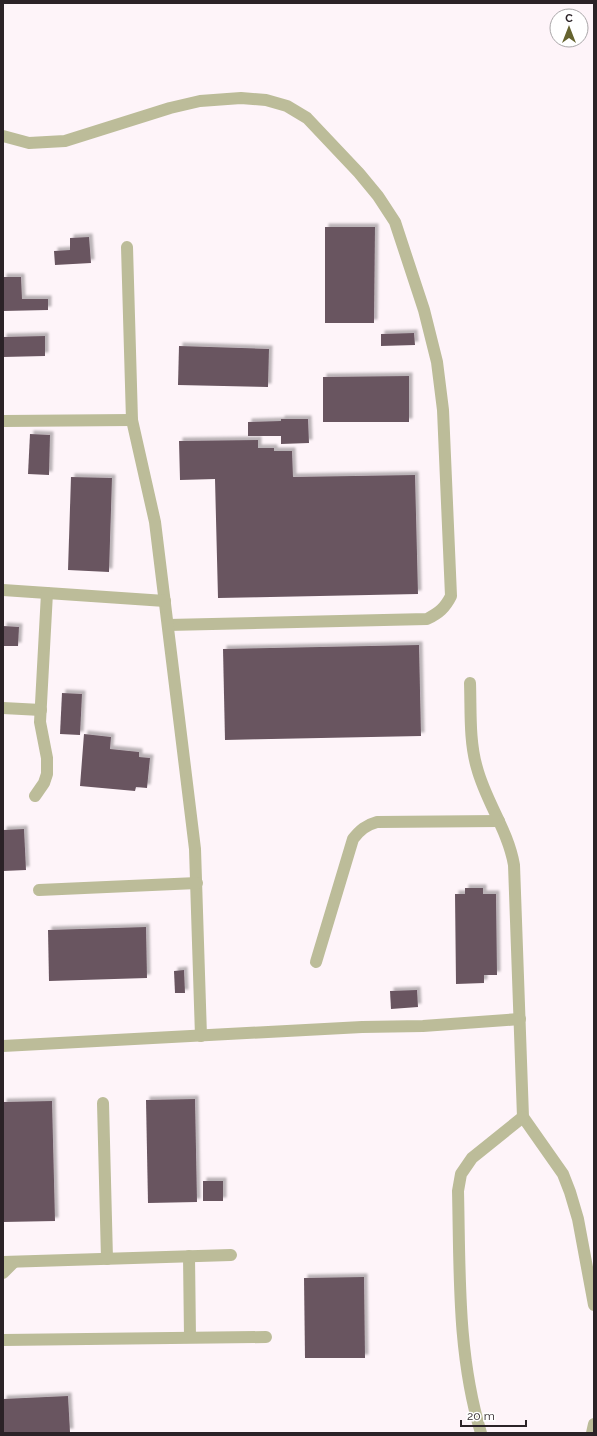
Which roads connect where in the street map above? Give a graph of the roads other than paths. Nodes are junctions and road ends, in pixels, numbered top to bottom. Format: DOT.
graph roads {
  1 [pos="3,136"];
  2 [pos="127,247"];
  3 [pos="132,420"];
  4 [pos="3,421"];
  5 [pos="3,590"];
  6 [pos="47,593"];
  7 [pos="165,601"];
  8 [pos="168,625"];
  9 [pos="470,683"];
  10 [pos="3,708"];
  11 [pos="41,710"];
  12 [pos="35,796"];
  13 [pos="499,821"];
  14 [pos="197,883"];
  15 [pos="39,890"];
  16 [pos="316,962"];
  17 [pos="520,1019"];
  18 [pos="201,1036"];
  19 [pos="3,1046"];
  20 [pos="103,1103"];
  21 [pos="523,1117"];
  22 [pos="231,1255"];
  23 [pos="189,1256"];
  24 [pos="107,1259"];
  25 [pos="9,1262"];
  26 [pos="3,1274"];
  27 [pos="594,1305"];
  28 [pos="190,1337"];
  29 [pos="266,1337"];
  30 [pos="3,1340"];
  31 [pos="594,1424"];
  32 [pos="481,1433"];
  33 [pos="592,1433"];
  1 -- 8 [label="lane"];
  2 -- 3 [label="lane"];
  3 -- 4 [label="lane"];
  3 -- 7 [label="lane"];
  5 -- 6 [label="lane"];
  6 -- 7 [label="lane"];
  6 -- 11 [label="lane"];
  7 -- 8 [label="lane"];
  8 -- 14 [label="lane"];
  9 -- 13 [label="lane"];
  10 -- 11 [label="lane"];
  11 -- 12 [label="lane"];
  13 -- 16 [label="lane"];
  13 -- 17 [label="lane"];
  14 -- 15 [label="lane"];
  14 -- 18 [label="lane"];
  17 -- 18 [label="lane"];
  17 -- 21 [label="lane"];
  18 -- 19 [label="lane"];
  20 -- 24 [label="lane"];
  21 -- 27 [label="lane"];
  21 -- 32 [label="lane"];
  22 -- 23 [label="lane"];
  23 -- 24 [label="lane"];
  23 -- 28 [label="lane"];
  24 -- 25 [label="lane"];
  25 -- 26 [label="lane"];
  28 -- 29 [label="lane"];
  28 -- 30 [label="lane"];
  31 -- 33 [label="lane"];
}
